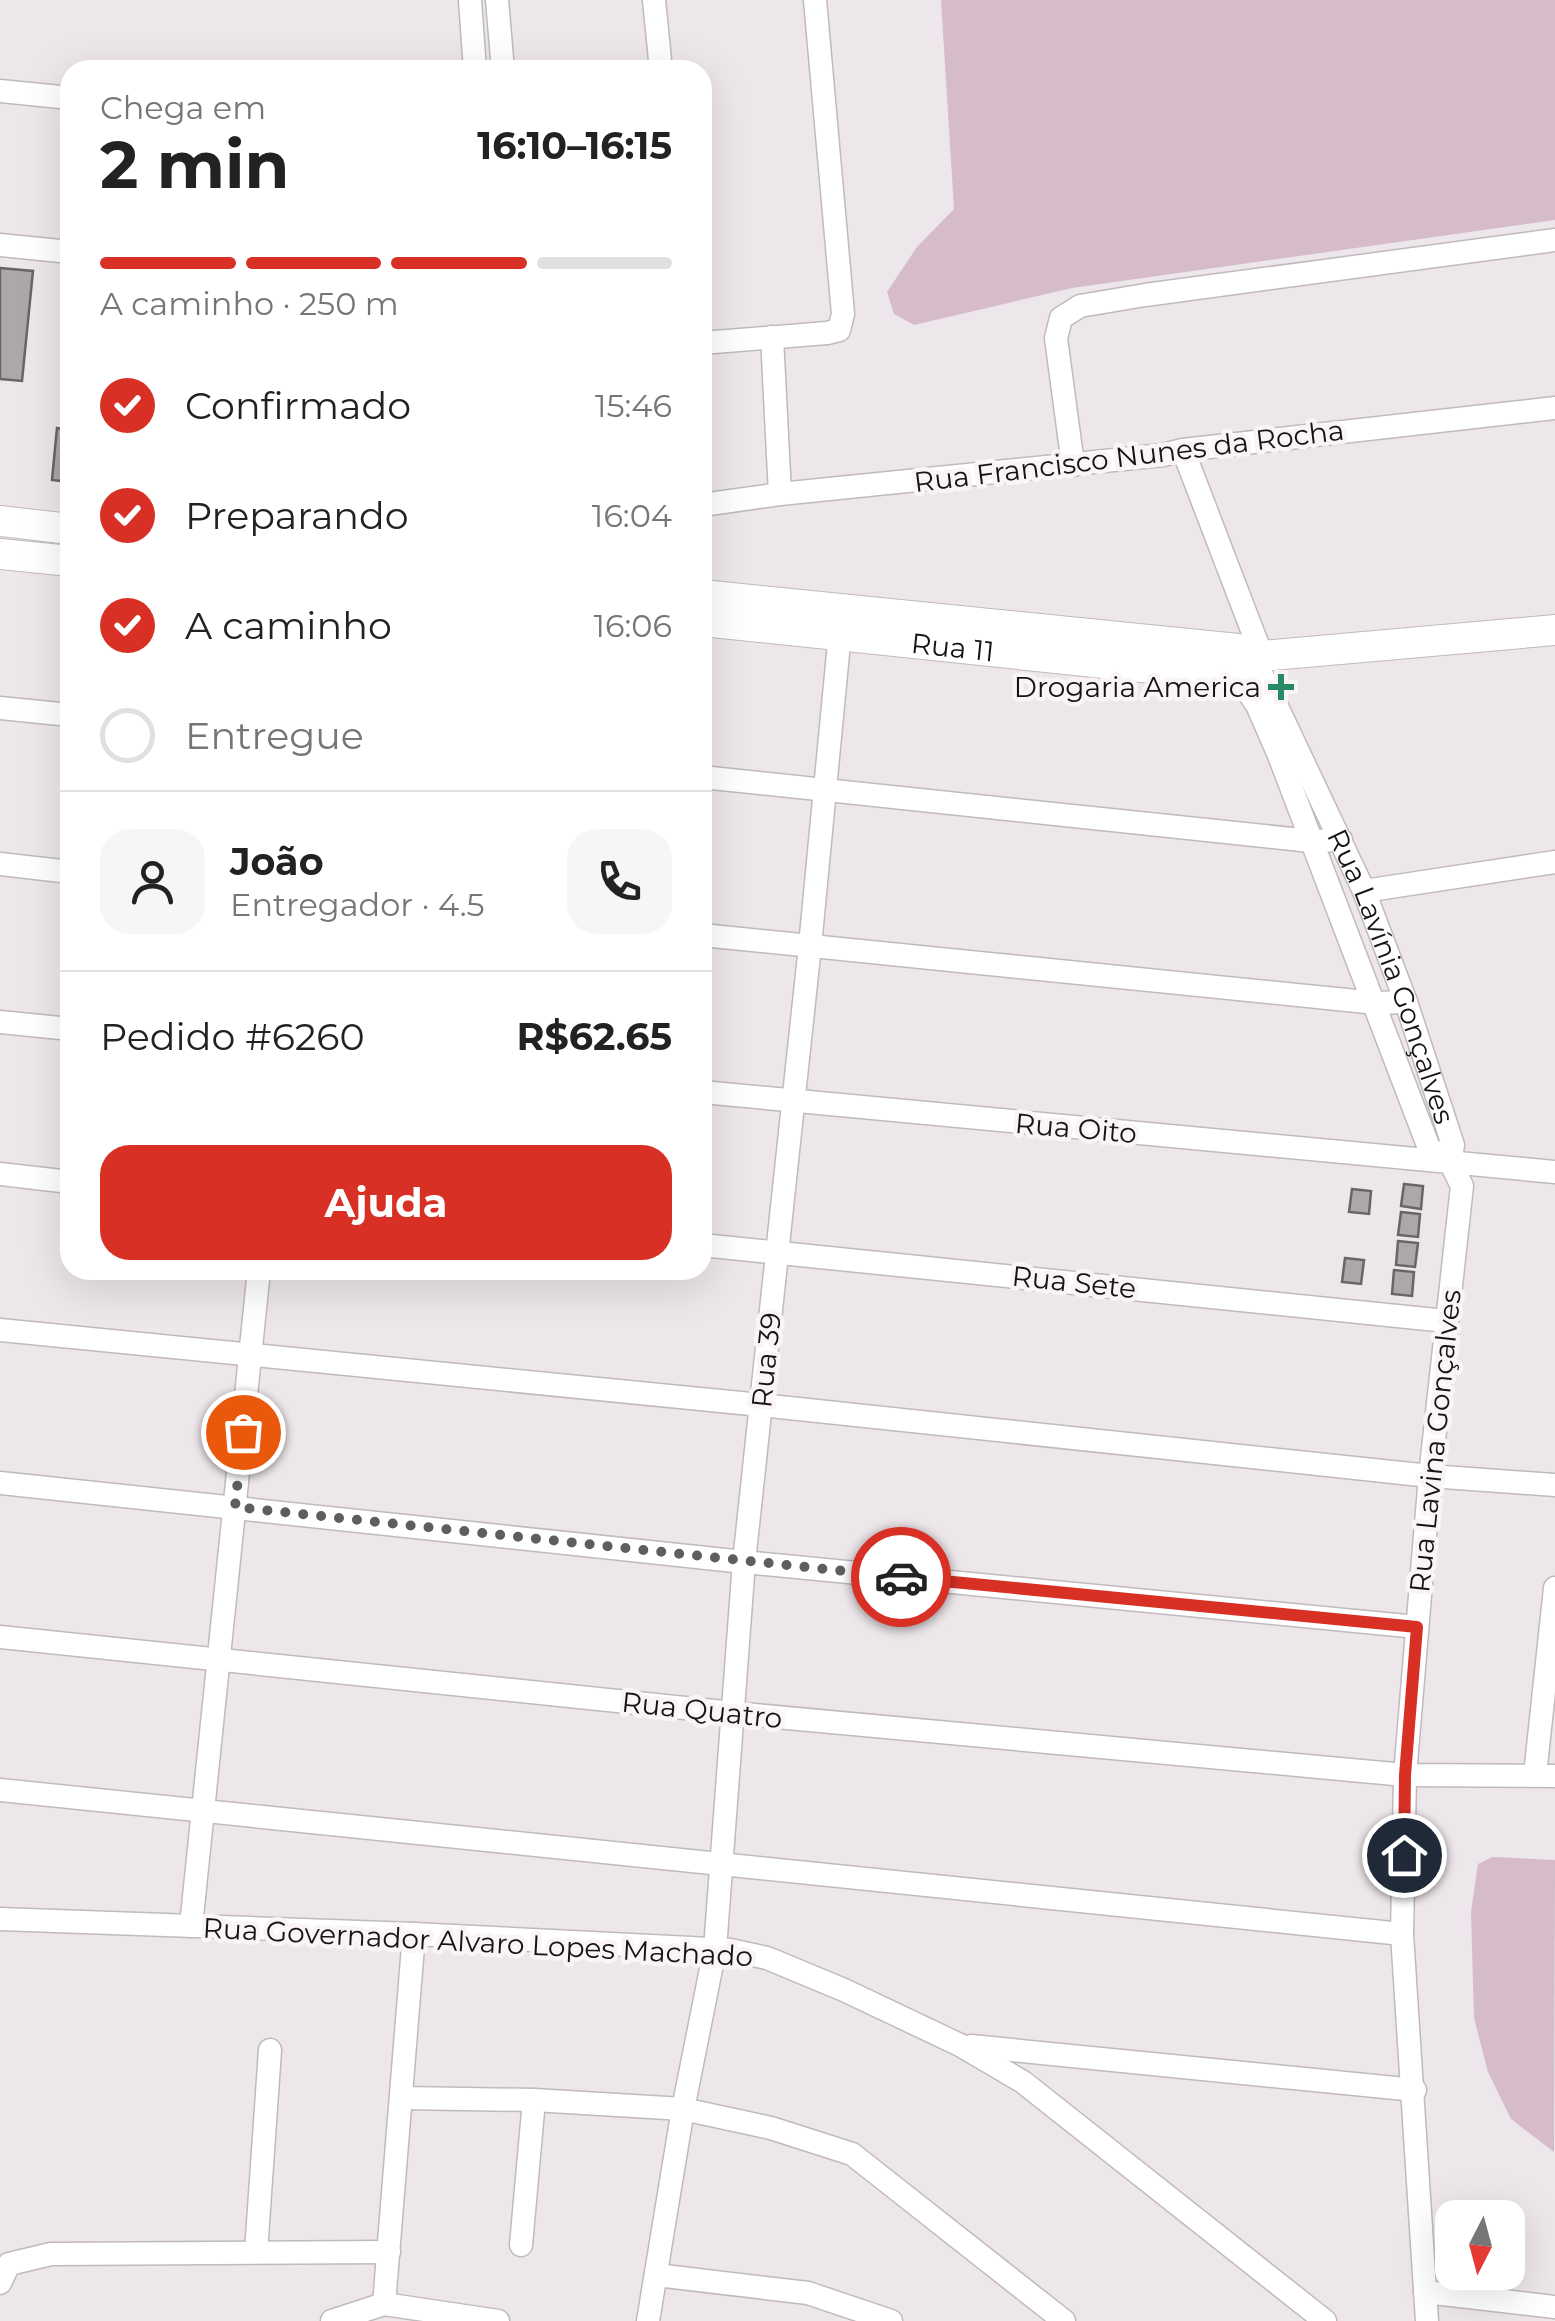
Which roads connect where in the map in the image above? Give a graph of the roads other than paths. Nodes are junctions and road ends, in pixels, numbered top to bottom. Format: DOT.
graph roads {
  1 [pos="470,0"];
  2 [pos="497,0"];
  3 [pos="654,0"];
  4 [pos="814,0"];
  5 [pos="475,60"];
  6 [pos="502,60"];
  7 [pos="659,60"];
  8 [pos="0,91"];
  9 [pos="60,97"];
  10 [pos="1555,240"];
  11 [pos="0,245"];
  12 [pos="60,251"];
  13 [pos="772,337"];
  14 [pos="712,342"];
  15 [pos="1555,408"];
  16 [pos="1184,450"];
  17 [pos="1072,465"];
  18 [pos="780,494"];
  19 [pos="712,504"];
  20 [pos="0,521"];
  21 [pos="60,528"];
  22 [pos="0,554"];
  23 [pos="60,560"];
  24 [pos="712,597"];
  25 [pos="712,621"];
  26 [pos="841,622"];
  27 [pos="1555,630"];
  28 [pos="1246,660"];
  29 [pos="0,708"];
  30 [pos="60,715"];
  31 [pos="712,778"];
  32 [pos="824,788"];
  33 [pos="1312,840"];
  34 [pos="1342,840"];
  35 [pos="1555,862"];
  36 [pos="0,864"];
  37 [pos="60,871"];
  38 [pos="1364,891"];
  39 [pos="712,937"];
  40 [pos="810,946"];
  41 [pos="1376,1002"];
  42 [pos="1406,1002"];
  43 [pos="0,1022"];
  44 [pos="60,1028"];
  45 [pos="712,1093"];
  46 [pos="794,1101"];
  47 [pos="1450,1162"];
  48 [pos="1555,1172"];
  49 [pos="0,1174"];
  50 [pos="60,1181"];
  51 [pos="712,1246"];
  52 [pos="777,1252"];
  53 [pos="258,1280"];
  54 [pos="1446,1321"];
  55 [pos="0,1330"];
  56 [pos="252,1357"];
  57 [pos="761,1405"];
  58 [pos="1430,1476"];
  59 [pos="0,1483"];
  60 [pos="1555,1486"];
  61 [pos="235,1507"];
  62 [pos="744,1562"];
  63 [pos="1555,1588"];
  64 [pos="1417,1627"];
  65 [pos="0,1637"];
  66 [pos="218,1661"];
  67 [pos="733,1713"];
  68 [pos="1405,1775"];
  69 [pos="1545,1776"];
  70 [pos="0,1790"];
  71 [pos="204,1812"];
  72 [pos="719,1862"];
  73 [pos="0,1919"];
  74 [pos="191,1926"];
  75 [pos="414,1934"];
  76 [pos="1402,1934"];
  77 [pos="715,1950"];
  78 [pos="960,2044"];
  79 [pos="270,2050"];
  80 [pos="1415,2090"];
  81 [pos="402,2098"];
  82 [pos="534,2100"];
  83 [pos="684,2109"];
  84 [pos="521,2245"];
  85 [pos="256,2252"];
  86 [pos="389,2252"];
  87 [pos="4,2274"];
  88 [pos="656,2275"];
  89 [pos="1425,2292"];
  90 [pos="384,2304"];
  91 [pos="1555,2308"];
  92 [pos="332,2321"];
  93 [pos="498,2321"];
  94 [pos="648,2321"];
  95 [pos="891,2321"];
  96 [pos="1064,2321"];
  97 [pos="1324,2321"];
  98 [pos="1428,2321"];
  1 -- 5 [label="street"];
  2 -- 6 [label="street"];
  3 -- 7 [label="street"];
  4 -- 13 [label="street"];
  8 -- 9 [label="street"];
  10 -- 17 [label="street"];
  11 -- 12 [label="street"];
  13 -- 14 [label="street"];
  13 -- 18 [label="street"];
  15 -- 16 [label="street, Rua Francisco Nunes da Rocha"];
  16 -- 17 [label="street, Rua Francisco Nunes da Rocha"];
  16 -- 28 [label="street, Rua Lavínia Gonçalves"];
  17 -- 18 [label="street, Rua Francisco Nunes da Rocha"];
  18 -- 19 [label="street, Rua Francisco Nunes da Rocha"];
  20 -- 21 [label="main road"];
  22 -- 23 [label="main road"];
  24 -- 26 [label="main road, Rua 11"];
  25 -- 26 [label="main road, Rua 11"];
  26 -- 28 [label="main road, Rua 11"];
  26 -- 32 [label="street, Rua 39"];
  27 -- 28 [label="main road, Rua 11"];
  28 -- 33 [label="street, Rua Lavínia Gonçalves"];
  28 -- 34 [label="street, Rua Lavínia Gonçalves"];
  29 -- 30 [label="street"];
  31 -- 32 [label="street"];
  32 -- 33 [label="street"];
  32 -- 40 [label="street, Rua 39"];
  33 -- 34 [label="street"];
  33 -- 41 [label="street, Rua Lavínia Gonçalves"];
  34 -- 38 [label="street, Rua Lavínia Gonçalves"];
  35 -- 38 [label="street"];
  36 -- 37 [label="street"];
  38 -- 42 [label="street, Rua Lavínia Gonçalves"];
  39 -- 40 [label="street"];
  40 -- 41 [label="street"];
  40 -- 46 [label="street, Rua 39"];
  41 -- 42 [label="street"];
  41 -- 47 [label="street, Rua Lavínia Gonçalves"];
  42 -- 47 [label="street, Rua Lavínia Gonçalves"];
  43 -- 44 [label="street"];
  45 -- 46 [label="street, Rua Oito"];
  46 -- 47 [label="street, Rua Oito"];
  46 -- 52 [label="street, Rua 39"];
  47 -- 48 [label="street, Rua Oito"];
  47 -- 54 [label="street, Rua Lavina Gonçalves"];
  49 -- 50 [label="street"];
  51 -- 52 [label="street, Rua Sete"];
  52 -- 54 [label="street, Rua Sete"];
  52 -- 57 [label="street, Rua 39"];
  53 -- 56 [label="street"];
  54 -- 58 [label="street, Rua Lavina Gonçalves"];
  55 -- 56 [label="street"];
  56 -- 57 [label="street"];
  56 -- 61 [label="street"];
  57 -- 58 [label="street"];
  57 -- 62 [label="street, Rua 39"];
  58 -- 60 [label="street"];
  58 -- 64 [label="street, Rua Lavina Gonçalves"];
  59 -- 61 [label="street"];
  61 -- 62 [label="street"];
  61 -- 66 [label="street"];
  62 -- 64 [label="street"];
  62 -- 67 [label="street, Rua 39"];
  63 -- 69 [label="street"];
  64 -- 68 [label="street, Rua Lavina Gonçalves"];
  65 -- 66 [label="street, Rua Quatro"];
  66 -- 67 [label="street, Rua Quatro"];
  66 -- 71 [label="street"];
  67 -- 68 [label="street, Rua Quatro"];
  67 -- 72 [label="street, Rua 39"];
  68 -- 69 [label="street, Rua Quatro"];
  68 -- 76 [label="street, Rua Lavina Gonçalves"];
  70 -- 71 [label="street"];
  71 -- 72 [label="street"];
  71 -- 74 [label="street"];
  72 -- 76 [label="street"];
  72 -- 77 [label="street, Rua 39"];
  73 -- 74 [label="street, Rua Governador Alvaro Lopes Machado"];
  74 -- 75 [label="street, Rua Governador Alvaro Lopes Machado"];
  75 -- 77 [label="street, Rua Governador Alvaro Lopes Machado"];
  75 -- 81 [label="street"];
  76 -- 80 [label="street, Rua Lavina Gonçalves"];
  77 -- 78 [label="street, Rua Governador Alvaro Lopes Machado"];
  77 -- 83 [label="street, Rua 39"];
  78 -- 80 [label="street"];
  78 -- 97 [label="street, Rua Governador Alvaro Lopes Machado"];
  79 -- 85 [label="street"];
  80 -- 89 [label="street, Rua Lavina Gonçalves"];
  81 -- 82 [label="street"];
  81 -- 86 [label="street"];
  82 -- 83 [label="street"];
  82 -- 84 [label="street"];
  83 -- 88 [label="street, Rua 39"];
  83 -- 96 [label="street"];
  85 -- 86 [label="street"];
  85 -- 87 [label="street"];
  86 -- 90 [label="street"];
  88 -- 94 [label="street, Rua 39"];
  88 -- 95 [label="street"];
  89 -- 91 [label="street"];
  89 -- 98 [label="street, Rua Lavina Gonçalves"];
  90 -- 92 [label="street"];
  90 -- 93 [label="street"];
}
